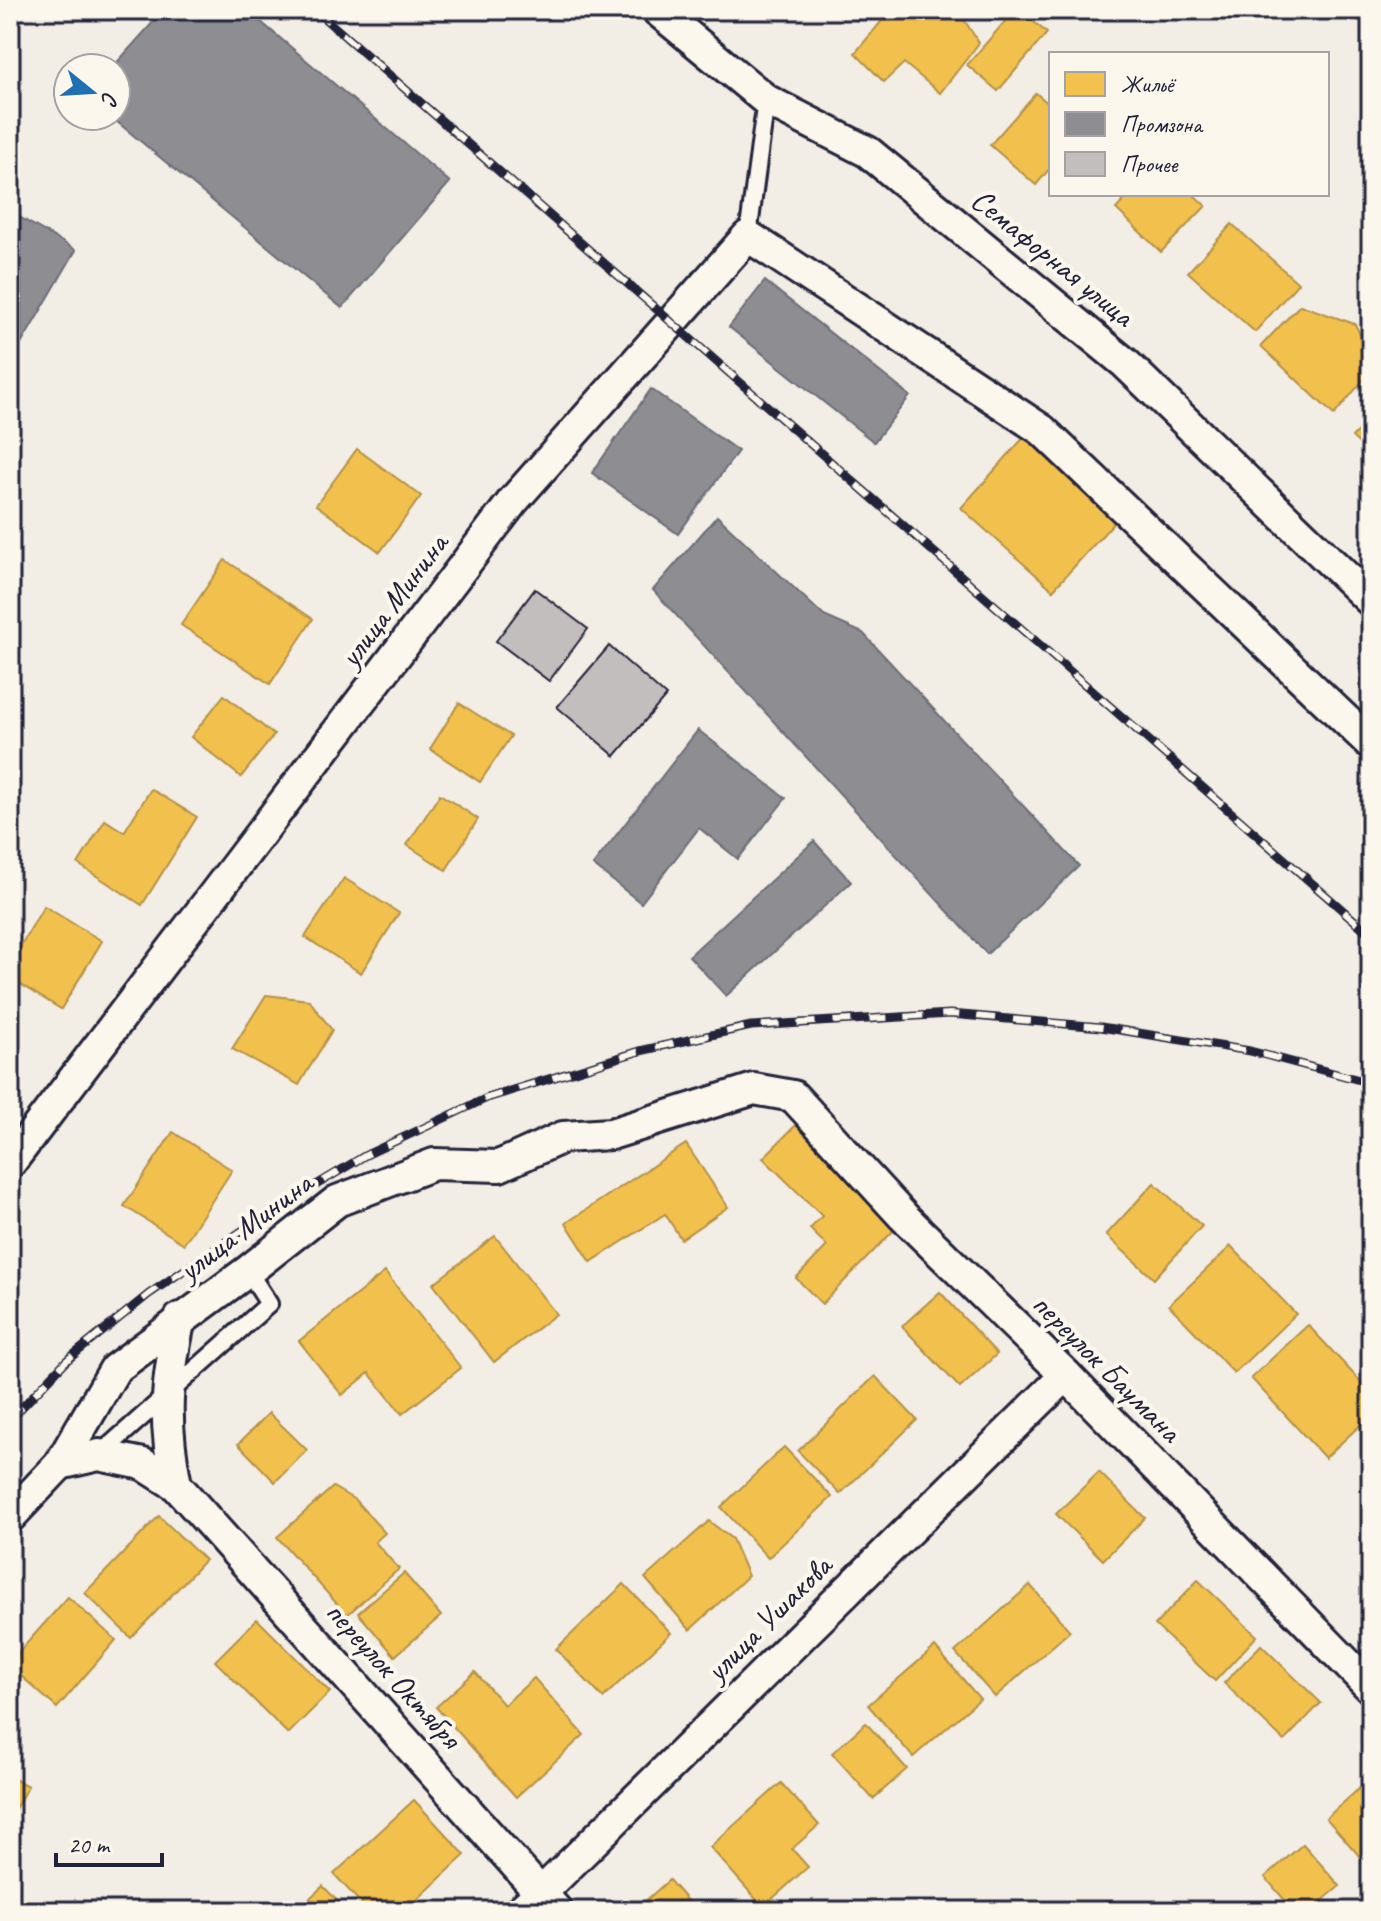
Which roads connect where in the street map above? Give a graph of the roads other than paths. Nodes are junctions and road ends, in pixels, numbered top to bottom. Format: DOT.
graph roads {
  1 [pos="657,10"];
  2 [pos="766,100"];
  3 [pos="748,236"];
  4 [pos="1371,601"];
  5 [pos="1371,744"];
  6 [pos="793,1096"];
  7 [pos="10,1163"];
  8 [pos="248,1271"];
  9 [pos="180,1318"];
  10 [pos="1066,1375"];
  11 [pos="166,1396"];
  12 [pos="99,1455"];
  13 [pos="60,1464"];
  14 [pos="176,1485"];
  15 [pos="10,1517"];
  16 [pos="1371,1688"];
  17 [pos="540,1905"];
  1 -- 2 [label="street, Семафорная улица"];
  2 -- 3 [label="lane"];
  2 -- 4 [label="street, Семафорная улица"];
  3 -- 5 [label="street"];
  3 -- 7 [label="street, улица Минина"];
  6 -- 8 [label="street, улица Минина"];
  6 -- 10 [label="street, переулок Баумана"];
  8 -- 9 [label="street, улица Минина"];
  8 -- 11 [label="lane"];
  9 -- 11 [label="street"];
  9 -- 13 [label="street, улица Минина"];
  10 -- 16 [label="street, переулок Баумана"];
  10 -- 17 [label="street, улица Ушакова"];
  11 -- 12 [label="lane"];
  11 -- 14 [label="street"];
  12 -- 13 [label="street, переулок Октября"];
  12 -- 14 [label="street, переулок Октября"];
  13 -- 15 [label="street, улица Минина"];
  14 -- 17 [label="street, переулок Октября"];
}
